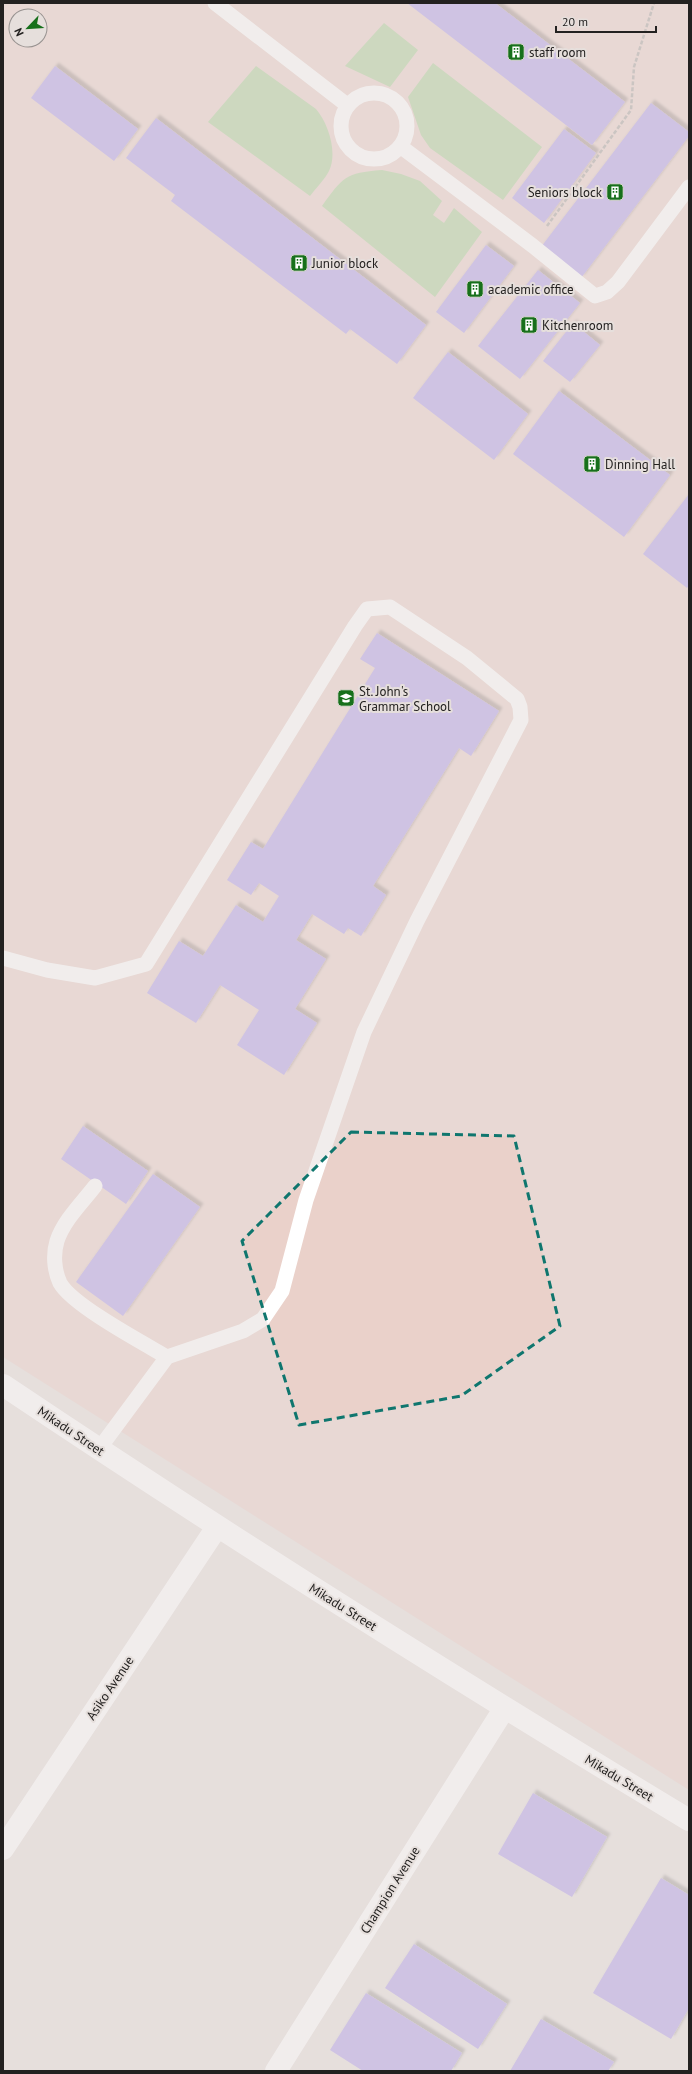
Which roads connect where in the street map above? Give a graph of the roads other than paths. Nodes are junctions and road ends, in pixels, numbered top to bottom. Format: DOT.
graph roads {
  1 [pos="215,3"];
  2 [pos="347,105"];
  3 [pos="400,146"];
  4 [pos="689,187"];
  5 [pos="3,958"];
  6 [pos="95,1186"];
  7 [pos="167,1357"];
  8 [pos="3,1385"];
  9 [pos="99,1449"];
  10 [pos="217,1527"];
  11 [pos="504,1708"];
  12 [pos="689,1820"];
  13 [pos="3,1849"];
  14 [pos="276,2071"];
  1 -- 2 [label="lane"];
  2 -- 3 [label="lane"];
  2 -- 3 [label="lane"];
  3 -- 4 [label="lane"];
  5 -- 7 [label="lane"];
  6 -- 7 [label="lane"];
  7 -- 9 [label="lane"];
  8 -- 9 [label="street, Mikadu Street"];
  9 -- 10 [label="street, Mikadu Street"];
  10 -- 11 [label="street, Mikadu Street"];
  10 -- 13 [label="street, Asiko Avenue"];
  11 -- 12 [label="street, Mikadu Street"];
  11 -- 14 [label="street, Champion Avenue"];
}
